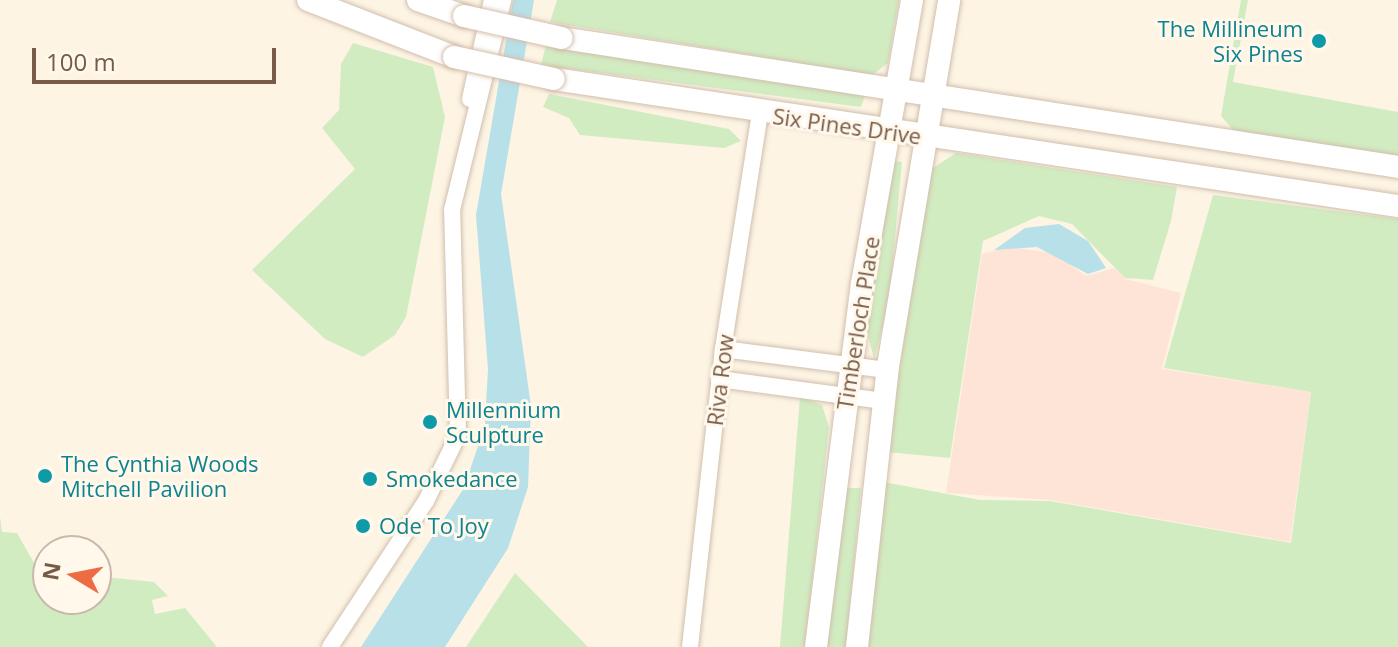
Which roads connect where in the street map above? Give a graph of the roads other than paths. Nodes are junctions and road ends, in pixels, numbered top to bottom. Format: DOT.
graph roads {
  1 [pos="308,0"];
  2 [pos="418,0"];
  3 [pos="492,0"];
  4 [pos="503,0"];
  5 [pos="912,0"];
  6 [pos="949,0"];
  7 [pos="897,89"];
  8 [pos="932,95"];
  9 [pos="760,114"];
  10 [pos="890,132"];
  11 [pos="925,137"];
  12 [pos="1209,141"];
  13 [pos="1398,167"];
  14 [pos="1201,177"];
  15 [pos="456,179"];
  16 [pos="1398,206"];
  17 [pos="723,349"];
  18 [pos="851,366"];
  19 [pos="887,370"];
  20 [pos="719,379"];
  21 [pos="847,395"];
  22 [pos="884,401"];
  23 [pos="837,464"];
  24 [pos="875,468"];
  25 [pos="330,647"];
  26 [pos="690,647"];
  27 [pos="816,647"];
  28 [pos="857,647"];
  1 -- 9 [label="street, Six Pines Drive, bridge"];
  2 -- 7 [label="street, Six Pines Drive, bridge"];
  3 -- 15 [label="street"];
  4 -- 15 [label="street"];
  5 -- 7 [label="street, Timberloch Place"];
  6 -- 8 [label="street, Timberloch Place"];
  7 -- 8 [label="street, Six Pines Drive"];
  7 -- 10 [label="street, Timberloch Place"];
  8 -- 11 [label="street, Timberloch Place"];
  8 -- 12 [label="street, Six Pines Drive"];
  9 -- 10 [label="street, Six Pines Drive"];
  9 -- 17 [label="street, Riva Row"];
  10 -- 11 [label="street, Six Pines Drive"];
  10 -- 18 [label="street, Timberloch Place"];
  11 -- 14 [label="street, Six Pines Drive"];
  11 -- 19 [label="street, Timberloch Place"];
  12 -- 13 [label="street, Six Pines Drive"];
  12 -- 14 [label="street"];
  14 -- 16 [label="street, Six Pines Drive"];
  15 -- 25 [label="street"];
  17 -- 18 [label="street"];
  17 -- 20 [label="street, Riva Row"];
  18 -- 19 [label="street"];
  18 -- 21 [label="street, Timberloch Place"];
  19 -- 22 [label="street, Timberloch Place"];
  20 -- 21 [label="street"];
  20 -- 26 [label="street, Riva Row"];
  21 -- 22 [label="street"];
  21 -- 23 [label="street, Timberloch Place"];
  22 -- 24 [label="street, Timberloch Place"];
  23 -- 24 [label="street"];
  23 -- 27 [label="street, Timberloch Place"];
  24 -- 28 [label="street, Timberloch Place"];
}
